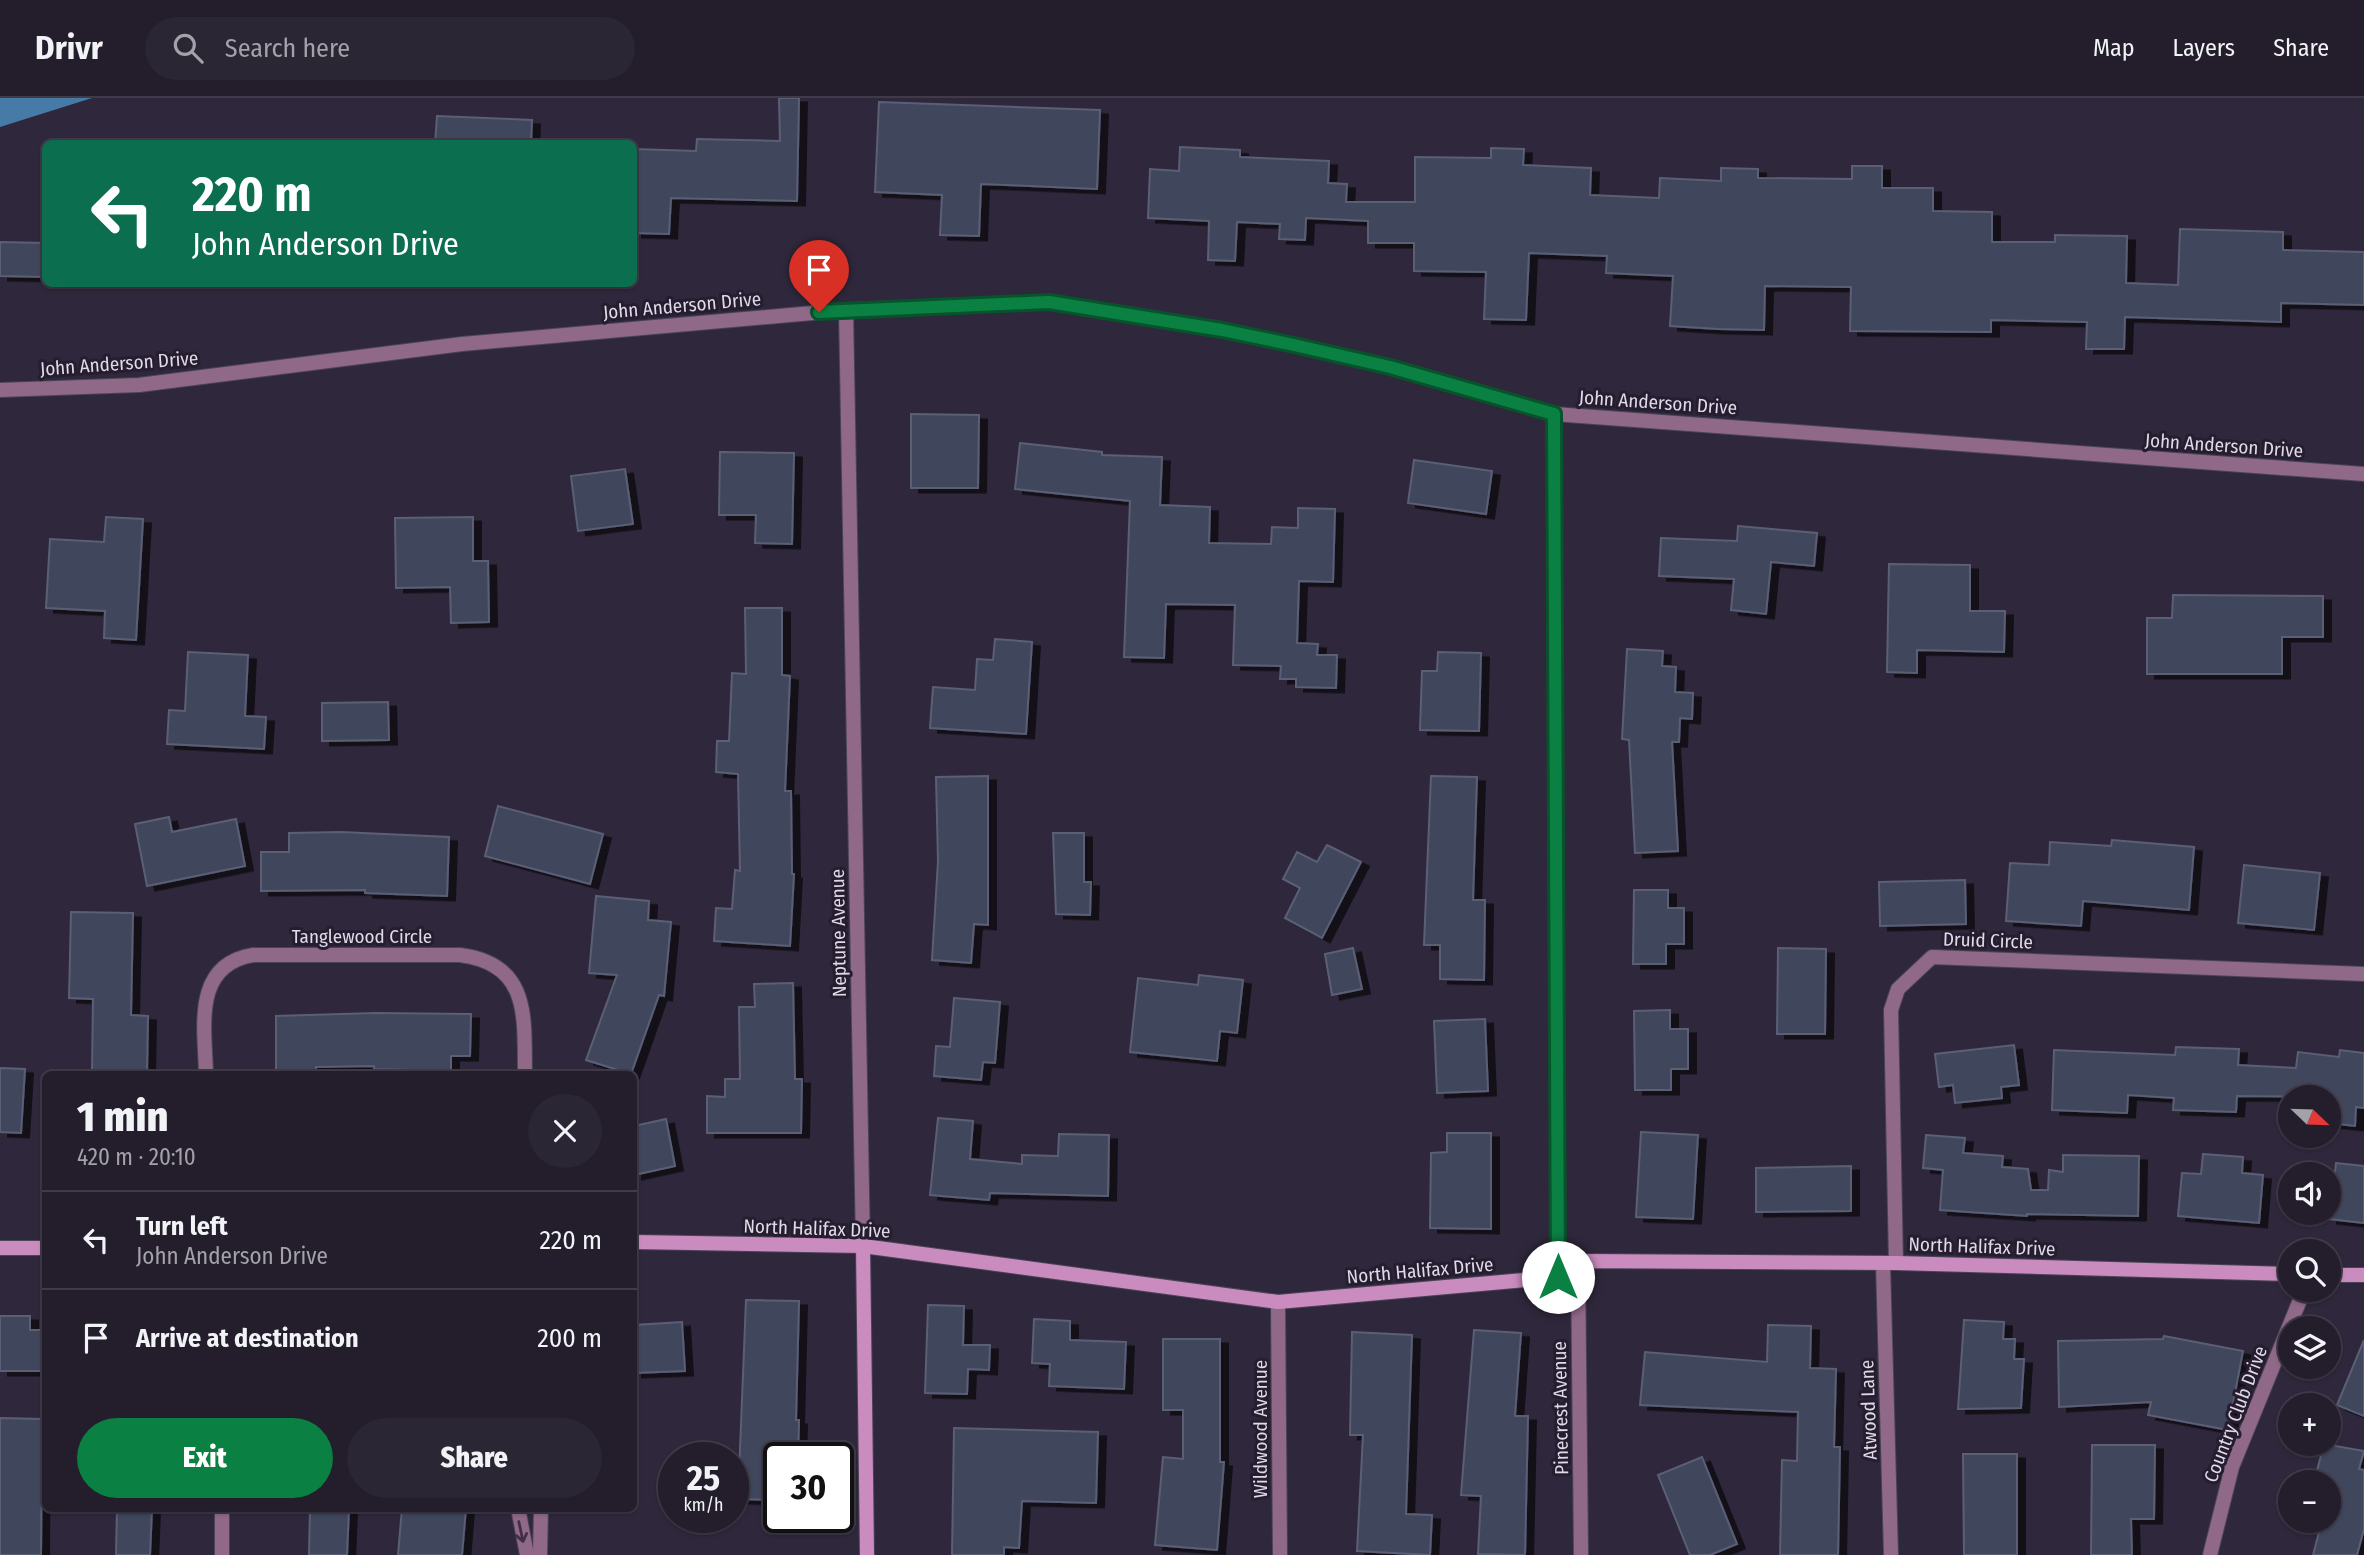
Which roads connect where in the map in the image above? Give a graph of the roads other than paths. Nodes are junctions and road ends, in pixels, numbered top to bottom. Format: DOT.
graph roads {
  1 [pos="846,310"];
  2 [pos="0,390"];
  3 [pos="1554,414"];
  4 [pos="2364,474"];
  5 [pos="2364,974"];
  6 [pos="206,1071"];
  7 [pos="525,1071"];
  8 [pos="637,1242"];
  9 [pos="863,1246"];
  10 [pos="0,1248"];
  11 [pos="42,1248"];
  12 [pos="1578,1261"];
  13 [pos="1890,1263"];
  14 [pos="2278,1274"];
  15 [pos="2341,1275"];
  16 [pos="2364,1275"];
  17 [pos="1558,1277"];
  18 [pos="1278,1302"];
  19 [pos="2299,1302"];
  20 [pos="222,1512"];
  21 [pos="519,1512"];
  22 [pos="541,1512"];
  23 [pos="222,1555"];
  24 [pos="527,1555"];
  25 [pos="540,1555"];
  26 [pos="867,1555"];
  27 [pos="1280,1555"];
  28 [pos="1581,1555"];
  29 [pos="1891,1555"];
  30 [pos="2210,1555"];
  1 -- 2 [label="street, John Anderson Drive"];
  1 -- 3 [label="street, John Anderson Drive"];
  1 -- 9 [label="street, Neptune Avenue"];
  3 -- 4 [label="street, John Anderson Drive"];
  3 -- 17 [label="street"];
  5 -- 13 [label="street, Druid Circle"];
  6 -- 7 [label="street, Tanglewood Circle"];
  8 -- 9 [label="street, North Halifax Drive"];
  9 -- 18 [label="street, North Halifax Drive"];
  9 -- 26 [label="street, Neptune Avenue"];
  10 -- 11 [label="street"];
  12 -- 13 [label="street, North Halifax Drive"];
  12 -- 17 [label="street"];
  12 -- 28 [label="street, Pinecrest Avenue"];
  13 -- 14 [label="street, North Halifax Drive"];
  13 -- 29 [label="street, Atwood Lane"];
  15 -- 16 [label="street"];
  17 -- 18 [label="street, North Halifax Drive"];
  18 -- 27 [label="street, Wildwood Avenue"];
  19 -- 30 [label="street, Country Club Drive"];
  20 -- 23 [label="street"];
  21 -- 24 [label="street, one-way"];
  22 -- 25 [label="street"];
}
